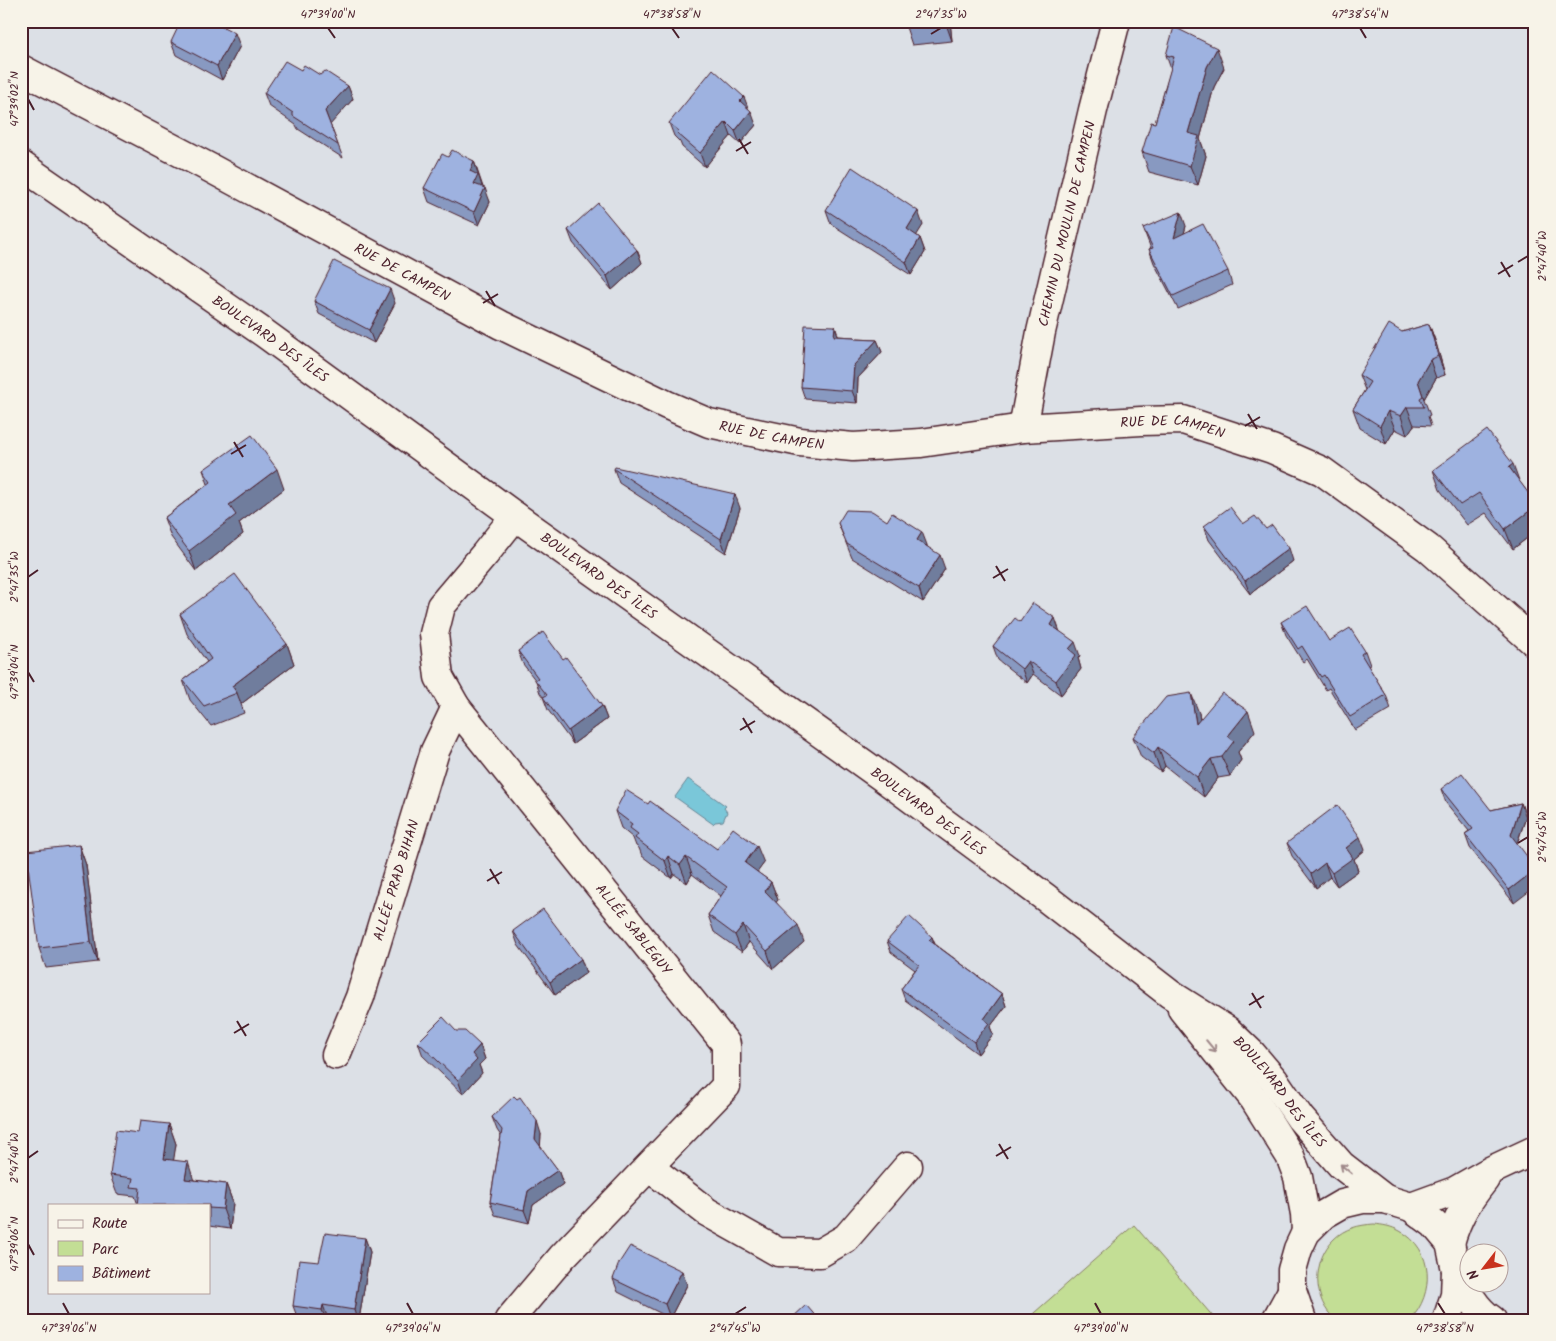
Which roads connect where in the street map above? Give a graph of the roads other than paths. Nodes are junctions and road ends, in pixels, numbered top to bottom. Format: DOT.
graph roads {
  1 [pos="1116,21"];
  2 [pos="21,69"];
  3 [pos="21,165"];
  4 [pos="1023,428"];
  5 [pos="515,516"];
  6 [pos="1535,643"];
  7 [pos="456,707"];
  8 [pos="1170,994"];
  9 [pos="336,1055"];
  10 [pos="1535,1150"];
  11 [pos="908,1166"];
  12 [pos="649,1167"];
  13 [pos="1492,1170"];
  14 [pos="1385,1198"];
  15 [pos="1411,1207"];
  16 [pos="1306,1232"];
  17 [pos="1450,1243"];
  18 [pos="1456,1270"];
  19 [pos="1292,1291"];
  20 [pos="509,1320"];
  21 [pos="1276,1320"];
  22 [pos="1302,1320"];
  23 [pos="1447,1320"];
  24 [pos="1492,1320"];
  1 -- 4 [label="street, CHEMIN DU MOULIN DE CAMPEN"];
  2 -- 4 [label="street, RUE DE CAMPEN"];
  3 -- 5 [label="street, BOULEVARD DES ÎLES"];
  4 -- 6 [label="street, RUE DE CAMPEN"];
  5 -- 7 [label="street, ALLÉE SABLEGUY"];
  5 -- 8 [label="street, BOULEVARD DES ÎLES"];
  7 -- 9 [label="street, ALLÉE PRAD BIHAN"];
  7 -- 12 [label="street, ALLÉE SABLEGUY"];
  14 -- 8 [label="street, BOULEVARD DES ÎLES, one-way"];
  8 -- 16 [label="street, BOULEVARD DES ÎLES, one-way"];
  10 -- 13 [label="street"];
  11 -- 12 [label="street"];
  12 -- 20 [label="street, ALLÉE SABLEGUY"];
  13 -- 15 [label="street"];
  13 -- 17 [label="street"];
  14 -- 15 [label="street"];
  14 -- 16 [label="street"];
  15 -- 17 [label="street"];
  16 -- 19 [label="street"];
  17 -- 18 [label="street"];
  18 -- 23 [label="street"];
  18 -- 24 [label="street"];
  19 -- 21 [label="street"];
  19 -- 22 [label="street"];
}
